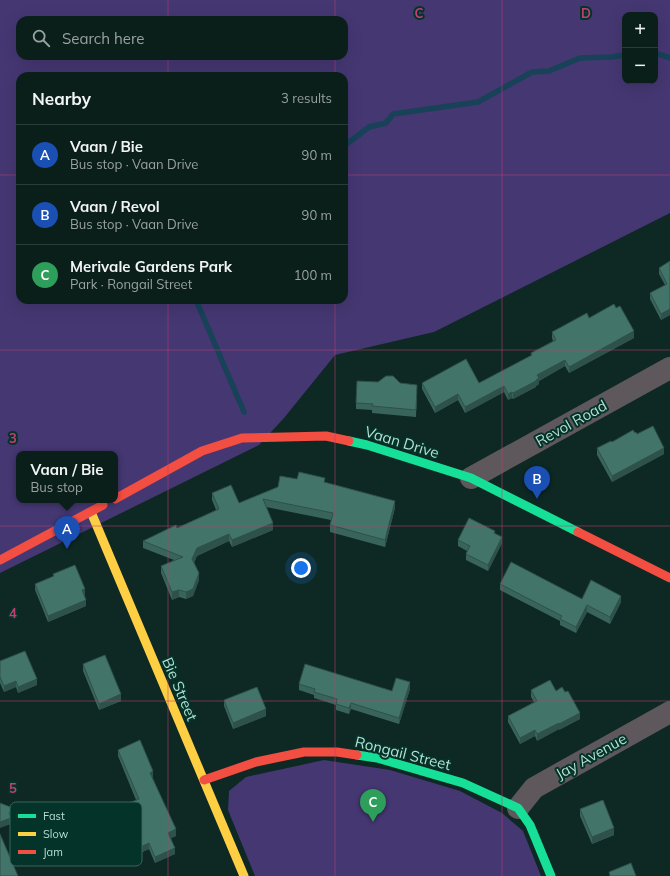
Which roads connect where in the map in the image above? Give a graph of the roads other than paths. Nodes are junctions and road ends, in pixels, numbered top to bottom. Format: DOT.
graph roads {
  1 [pos="670,368"];
  2 [pos="472,478"];
  3 [pos="118,497"];
  4 [pos="107,503"];
  5 [pos="91,512"];
  6 [pos="0,560"];
  7 [pos="670,578"];
  8 [pos="670,712"];
  9 [pos="204,780"];
  10 [pos="518,808"];
  11 [pos="244,876"];
  12 [pos="551,876"];
  1 -- 2 [label="street, Revol Road"];
  2 -- 3 [label="street, Vaan Drive"];
  2 -- 7 [label="street, Vaan Drive"];
  4 -- 5 [label="street, Vaan Drive"];
  5 -- 6 [label="street, Vaan Drive"];
  5 -- 9 [label="street, Bie Street"];
  8 -- 10 [label="street, Jay Avenue"];
  9 -- 10 [label="street, Rongail Street"];
  9 -- 11 [label="street, Bie Street"];
  10 -- 12 [label="street"];
}
